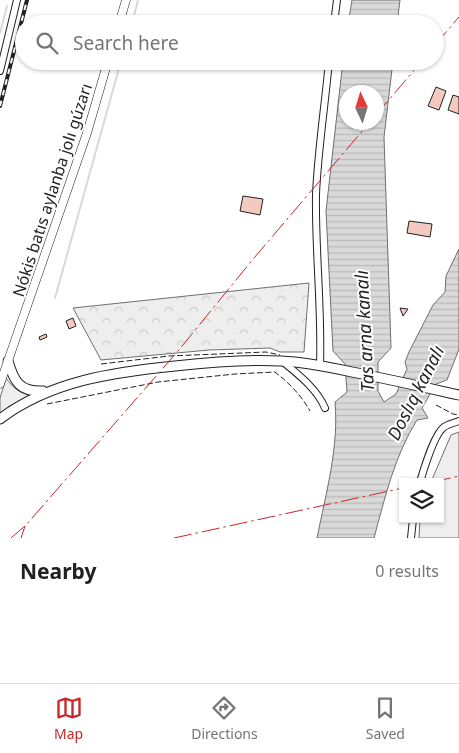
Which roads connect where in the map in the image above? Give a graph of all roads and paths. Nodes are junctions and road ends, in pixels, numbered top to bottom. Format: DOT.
graph roads {
  1 [pos="17,0"];
  2 [pos="126,0"];
  3 [pos="337,0"];
  4 [pos="122,15"];
  5 [pos="335,15"];
  6 [pos="105,70"];
  7 [pos="328,70"];
  8 [pos="0,71"];
  9 [pos="8,361"];
  10 [pos="281,361"];
  11 [pos="320,366"];
  12 [pos="0,384"];
  13 [pos="48,391"];
  14 [pos="459,395"];
  15 [pos="325,408"];
  16 [pos="0,419"];
  17 [pos="459,421"];
  18 [pos="421,478"];
  19 [pos="413,523"];
  20 [pos="411,538"];
  1 -- 8 [label="street"];
  2 -- 4 [label="main road"];
  3 -- 5 [label="street"];
  6 -- 9 [label="main road, Nókis batıs aylanba jolı gúzarı"];
  7 -- 11 [label="street"];
  9 -- 12 [label="main road, Nókis batıs aylanba jolı gúzarı"];
  9 -- 13 [label="highway"];
  10 -- 11 [label="highway"];
  10 -- 13 [label="highway"];
  10 -- 15 [label="street"];
  11 -- 14 [label="highway"];
  13 -- 16 [label="highway"];
  17 -- 18 [label="street"];
  19 -- 20 [label="street"];
}
